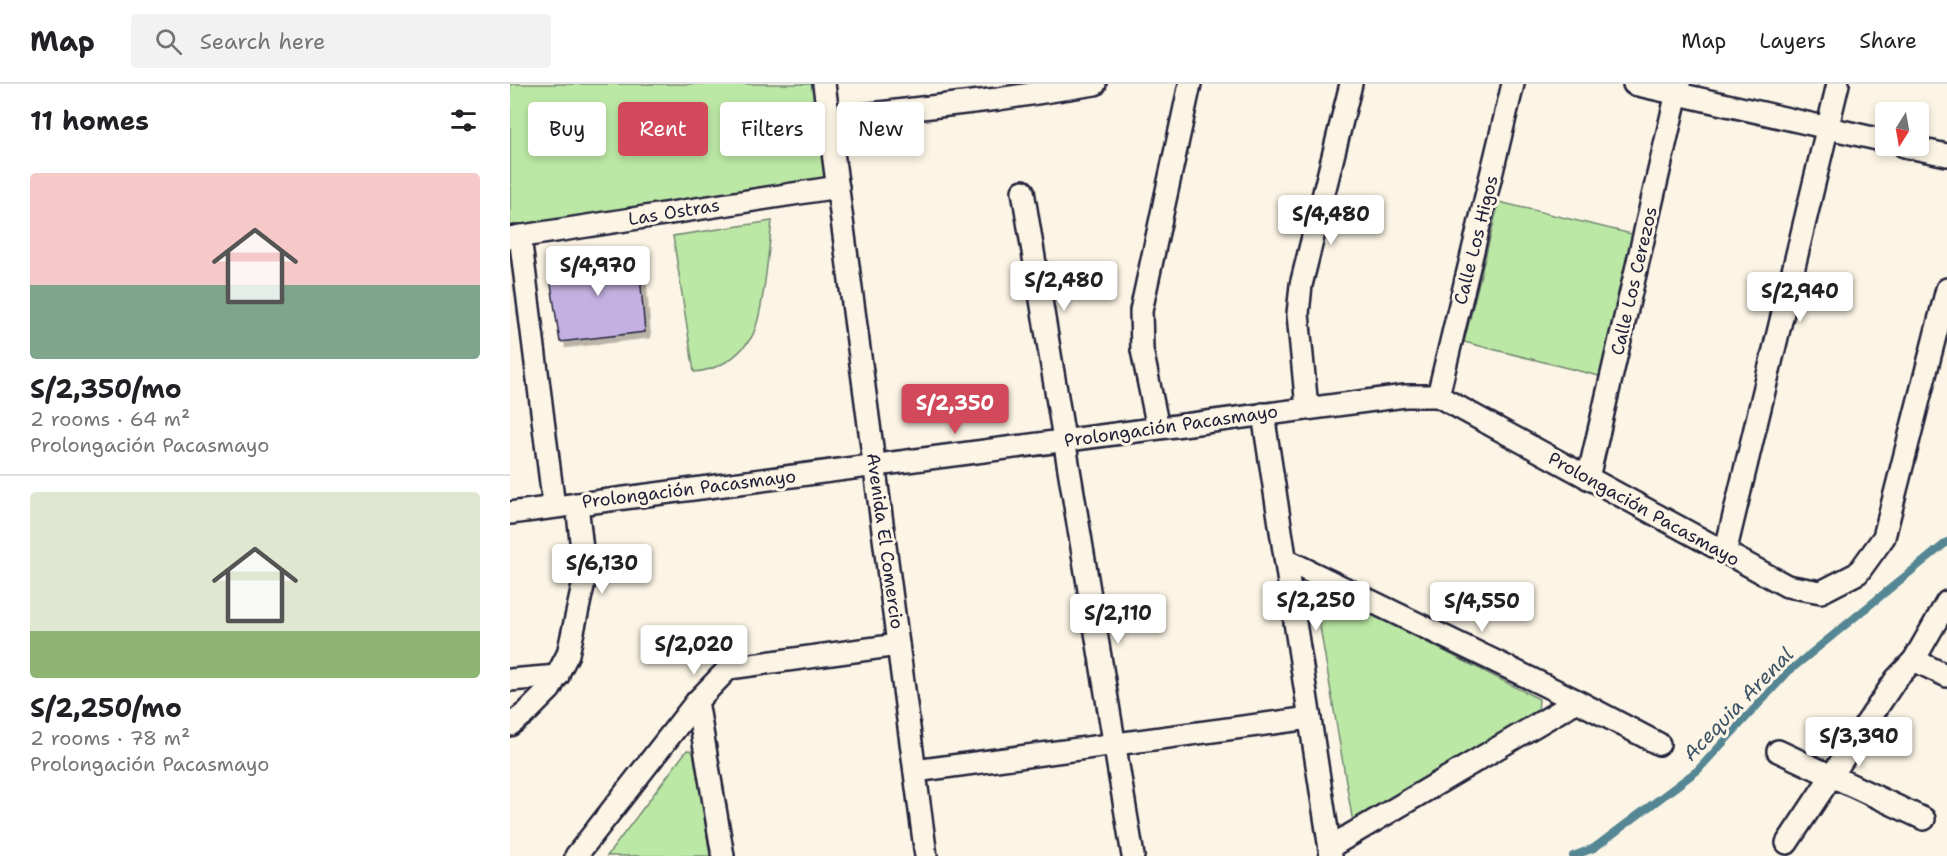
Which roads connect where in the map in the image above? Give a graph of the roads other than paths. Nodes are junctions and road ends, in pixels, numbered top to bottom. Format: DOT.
graph roads {
  1 [pos="824,84"];
  2 [pos="1095,84"];
  3 [pos="1190,84"];
  4 [pos="1351,84"];
  5 [pos="1513,84"];
  6 [pos="1634,84"];
  7 [pos="1838,84"];
  8 [pos="1678,89"];
  9 [pos="997,92"];
  10 [pos="829,119"];
  11 [pos="1827,128"];
  12 [pos="1875,139"];
  13 [pos="1929,151"];
  14 [pos="1947,155"];
  15 [pos="838,187"];
  16 [pos="1023,191"];
  17 [pos="515,237"];
  18 [pos="1947,289"];
  19 [pos="1438,396"];
  20 [pos="1307,408"];
  21 [pos="1263,414"];
  22 [pos="1158,428"];
  23 [pos="1066,440"];
  24 [pos="874,465"];
  25 [pos="1588,478"];
  26 [pos="578,504"];
  27 [pos="554,507"];
  28 [pos="510,513"];
  29 [pos="1725,553"];
  30 [pos="1286,560"];
  31 [pos="1947,602"];
  32 [pos="898,645"];
  33 [pos="1914,660"];
  34 [pos="558,676"];
  35 [pos="1947,676"];
  36 [pos="510,680"];
  37 [pos="698,701"];
  38 [pos="1577,701"];
  39 [pos="1310,718"];
  40 [pos="510,725"];
  41 [pos="1659,744"];
  42 [pos="1115,745"];
  43 [pos="1778,751"];
  44 [pos="915,771"];
  45 [pos="1831,777"];
  46 [pos="1924,819"];
  47 [pos="1787,843"];
  48 [pos="1330,852"];
  49 [pos="576,856"];
  50 [pos="723,856"];
  51 [pos="926,856"];
  52 [pos="1132,856"];
  1 -- 10 [label="street, Avenida El Comercio"];
  2 -- 9 [label="street"];
  3 -- 22 [label="street"];
  4 -- 20 [label="street"];
  5 -- 19 [label="street, Calle Los Higos"];
  6 -- 8 [label="street"];
  7 -- 11 [label="street"];
  8 -- 11 [label="street"];
  8 -- 25 [label="street, Calle Los Cerezos"];
  9 -- 10 [label="street"];
  10 -- 15 [label="street, Avenida El Comercio"];
  11 -- 12 [label="street"];
  11 -- 29 [label="street"];
  13 -- 14 [label="street"];
  15 -- 17 [label="street, Las Ostras"];
  15 -- 24 [label="street, Avenida El Comercio"];
  16 -- 23 [label="street"];
  17 -- 27 [label="street"];
  18 -- 29 [label="street, Prolongación Pacasmayo"];
  19 -- 20 [label="street, Prolongación Pacasmayo"];
  19 -- 25 [label="street, Prolongación Pacasmayo"];
  20 -- 21 [label="street, Prolongación Pacasmayo"];
  21 -- 22 [label="street, Prolongación Pacasmayo"];
  21 -- 30 [label="street"];
  22 -- 23 [label="street, Prolongación Pacasmayo"];
  23 -- 24 [label="street, Prolongación Pacasmayo"];
  23 -- 42 [label="street"];
  24 -- 26 [label="street, Prolongación Pacasmayo"];
  24 -- 32 [label="street, Avenida El Comercio"];
  25 -- 29 [label="street, Prolongación Pacasmayo"];
  26 -- 27 [label="street, Prolongación Pacasmayo"];
  26 -- 34 [label="street"];
  27 -- 28 [label="street, Prolongación Pacasmayo"];
  30 -- 38 [label="street"];
  30 -- 39 [label="street"];
  31 -- 33 [label="street"];
  32 -- 37 [label="street"];
  32 -- 44 [label="street, Avenida El Comercio"];
  33 -- 35 [label="street"];
  33 -- 45 [label="street"];
  34 -- 36 [label="street"];
  34 -- 40 [label="street"];
  37 -- 49 [label="street"];
  37 -- 50 [label="street"];
  38 -- 41 [label="street"];
  38 -- 48 [label="street"];
  39 -- 42 [label="street"];
  39 -- 48 [label="street"];
  42 -- 44 [label="street"];
  42 -- 52 [label="street"];
  43 -- 45 [label="street"];
  44 -- 51 [label="street, Avenida El Comercio"];
  45 -- 46 [label="street"];
  45 -- 47 [label="street"];
}
